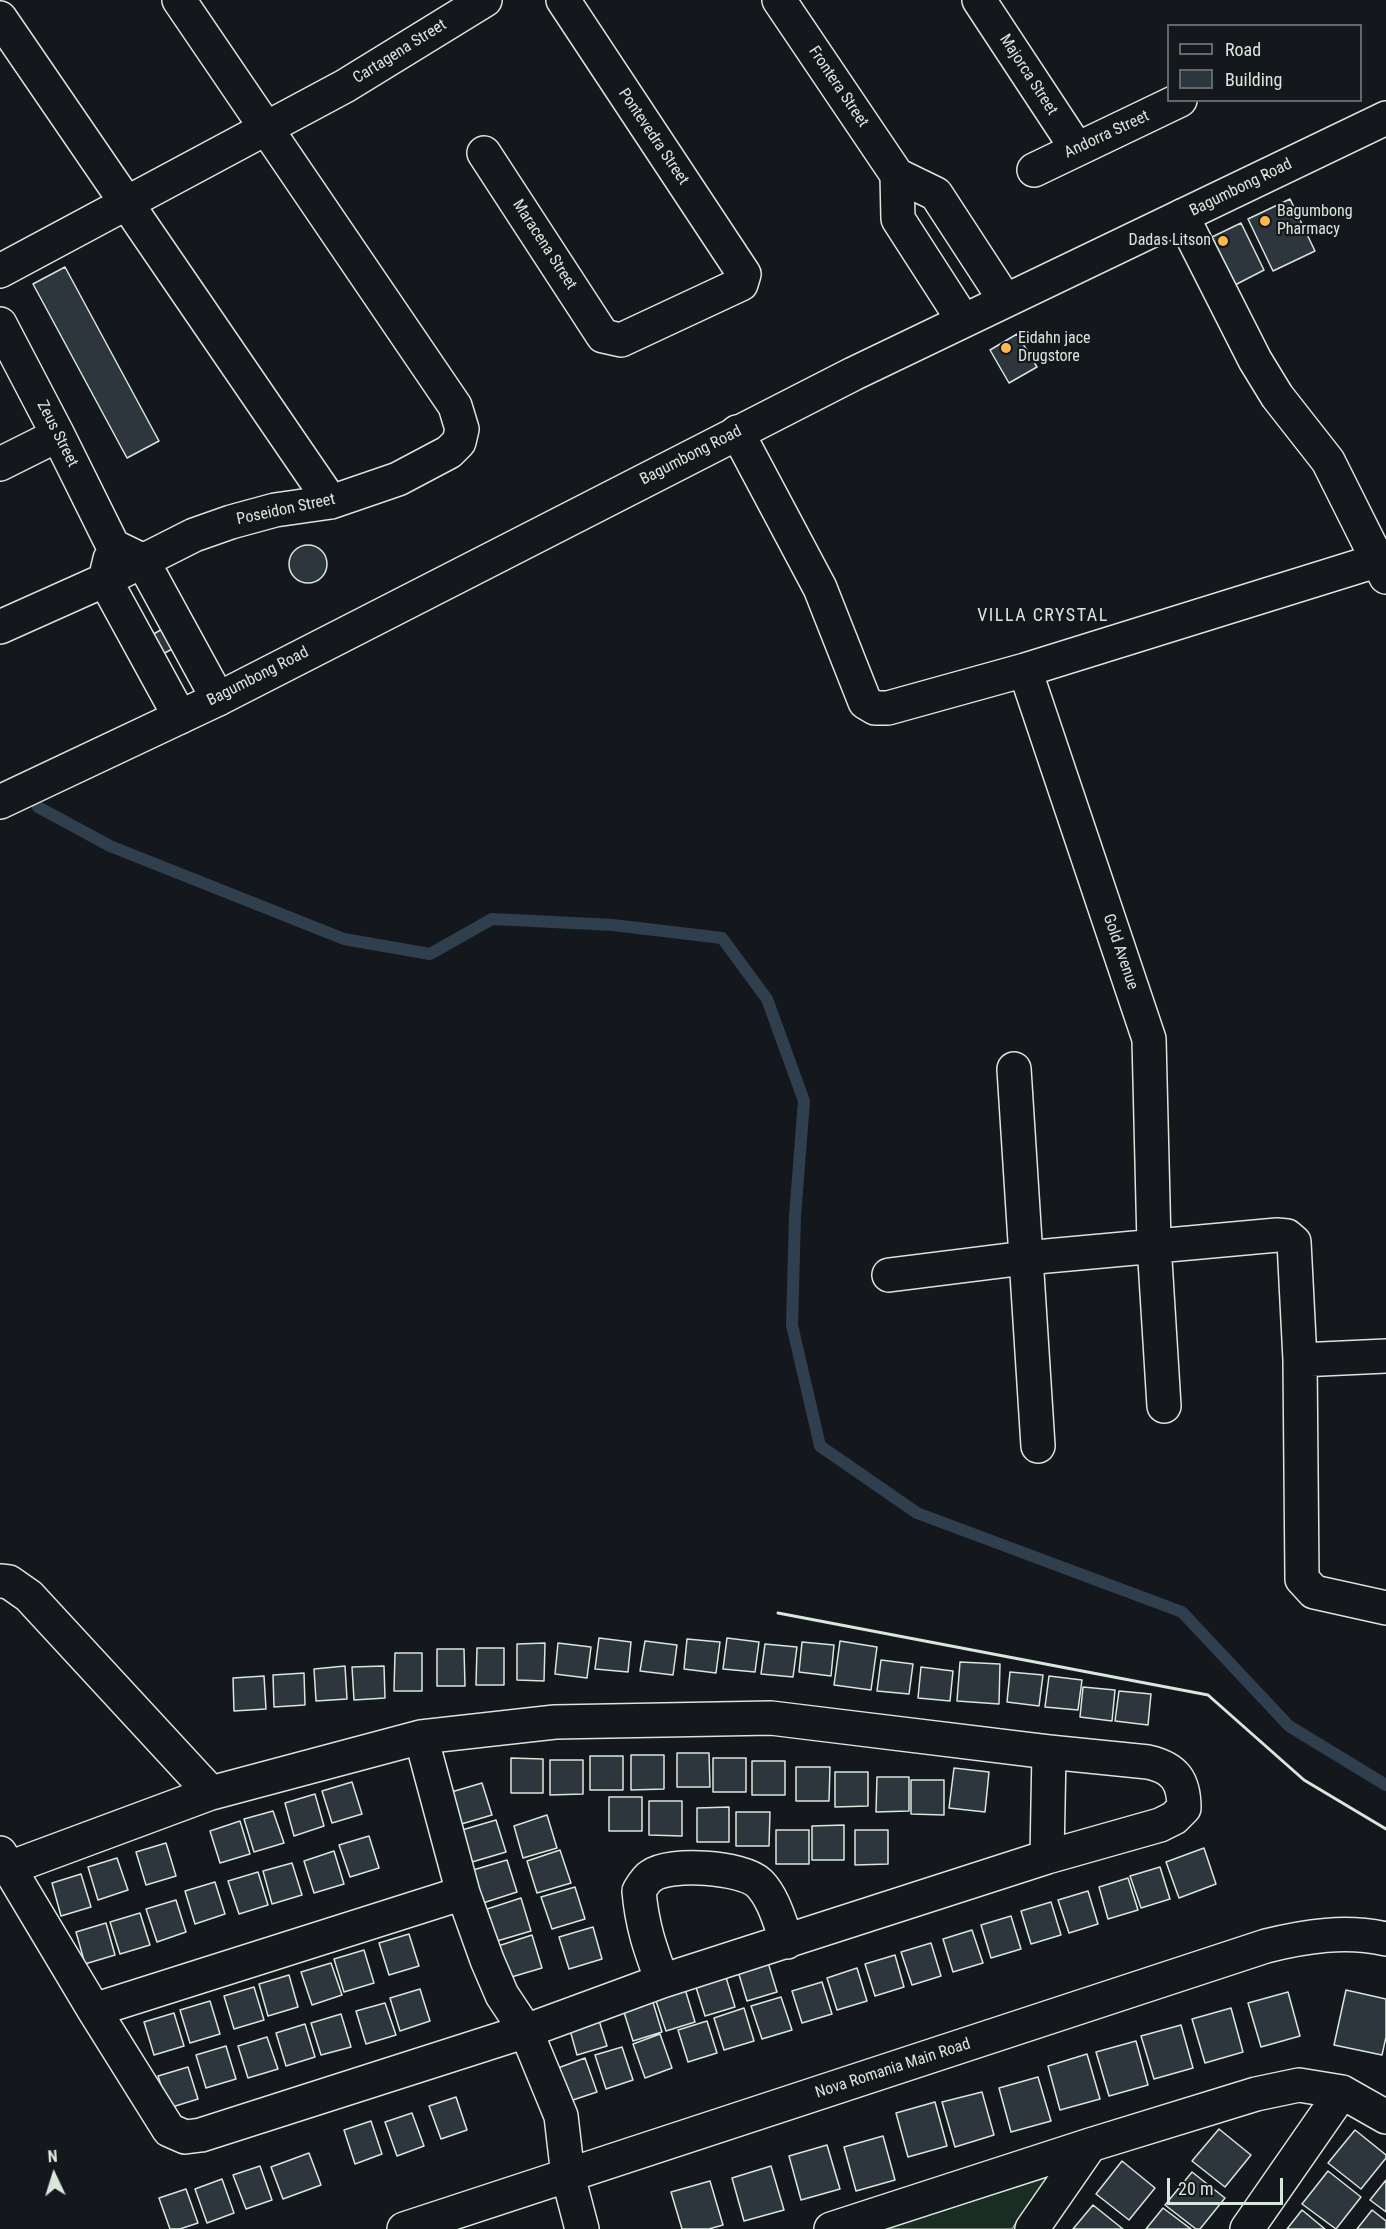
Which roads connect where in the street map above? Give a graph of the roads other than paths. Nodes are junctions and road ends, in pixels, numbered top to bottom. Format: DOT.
graph roads {
  1 [pos="179,0"];
  2 [pos="484,0"];
  3 [pos="562,0"];
  4 [pos="779,0"];
  5 [pos="984,1"];
  6 [pos="0,18"];
  7 [pos="1176,102"];
  8 [pos="1386,118"];
  9 [pos="266,128"];
  10 [pos="1077,149"];
  11 [pos="484,153"];
  12 [pos="1034,170"];
  13 [pos="897,175"];
  14 [pos="127,203"];
  15 [pos="1182,216"];
  16 [pos="0,271"];
  17 [pos="1005,300"];
  18 [pos="963,320"];
  19 [pos="0,324"];
  20 [pos="603,336"];
  21 [pos="737,432"];
  22 [pos="58,435"];
  23 [pos="0,464"];
  24 [pos="330,502"];
  25 [pos="113,546"];
  26 [pos="142,560"];
  27 [pos="1384,565"];
  28 [pos="105,580"];
  29 [pos="0,627"];
  30 [pos="1025,670"];
  31 [pos="218,699"];
  32 [pos="180,717"];
  33 [pos="8,798"];
  34 [pos="1014,1069"];
  35 [pos="1154,1244"];
  36 [pos="1024,1258"];
  37 [pos="889,1275"];
  38 [pos="1386,1356"];
  39 [pos="1300,1360"];
  40 [pos="1164,1406"];
  41 [pos="1038,1446"];
  42 [pos="0,1581"];
  43 [pos="1386,1608"];
  44 [pos="421,1737"];
  45 [pos="1049,1752"];
  46 [pos="211,1793"];
  47 [pos="1047,1857"];
  48 [pos="5,1860"];
  49 [pos="463,1893"];
  50 [pos="1386,1939"];
  51 [pos="787,1942"];
  52 [pos="662,1981"];
  53 [pos="94,2010"];
  54 [pos="526,2031"];
  55 [pos="1342,2092"];
  56 [pos="1386,2117"];
  57 [pos="1090,2145"];
  58 [pos="568,2176"];
  59 [pos="404,2229"];
  60 [pos="582,2229"];
  61 [pos="831,2229"];
  62 [pos="1032,2229"];
  63 [pos="1247,2229"];
  1 -- 9 [label="street"];
  2 -- 9 [label="street, Cartagena Street"];
  3 -- 20 [label="street, Pontevedra Street"];
  4 -- 13 [label="street, Frontera Street"];
  5 -- 10 [label="street, Majorca Street"];
  6 -- 14 [label="street"];
  7 -- 10 [label="street, Andorra Street"];
  8 -- 15 [label="street, Bagumbong Road"];
  9 -- 14 [label="street, Cartagena Street"];
  9 -- 24 [label="street, Poseidon Street"];
  10 -- 12 [label="street, Andorra Street"];
  11 -- 20 [label="street, Maracena Street"];
  13 -- 17 [label="street"];
  13 -- 18 [label="street"];
  14 -- 16 [label="street, Cartagena Street"];
  14 -- 24 [label="street"];
  15 -- 17 [label="street, Bagumbong Road"];
  15 -- 27 [label="street"];
  17 -- 18 [label="street, Bagumbong Road"];
  18 -- 21 [label="street, Bagumbong Road"];
  19 -- 22 [label="street, Zeus Street"];
  21 -- 30 [label="street"];
  21 -- 31 [label="street, Bagumbong Road"];
  22 -- 23 [label="street"];
  22 -- 25 [label="street, Zeus Street"];
  24 -- 26 [label="street, Poseidon Street"];
  25 -- 26 [label="street"];
  25 -- 28 [label="street"];
  26 -- 28 [label="street, Poseidon Street"];
  26 -- 31 [label="street"];
  27 -- 30 [label="street"];
  28 -- 29 [label="street, Poseidon Street"];
  28 -- 32 [label="street"];
  30 -- 35 [label="street, Gold Avenue"];
  31 -- 32 [label="street, Bagumbong Road"];
  32 -- 33 [label="street, Bagumbong Road"];
  34 -- 36 [label="street"];
  35 -- 36 [label="street"];
  35 -- 39 [label="street"];
  35 -- 40 [label="street, Gold Avenue"];
  36 -- 37 [label="street"];
  36 -- 41 [label="street"];
  38 -- 39 [label="street"];
  39 -- 43 [label="street"];
  42 -- 46 [label="street"];
  44 -- 45 [label="street"];
  44 -- 46 [label="street"];
  44 -- 49 [label="street"];
  45 -- 47 [label="street"];
  45 -- 47 [label="street"];
  46 -- 48 [label="street"];
  47 -- 51 [label="street"];
  48 -- 53 [label="street"];
  49 -- 53 [label="street"];
  49 -- 54 [label="street"];
  50 -- 58 [label="street, Nova Romania Main Road"];
  51 -- 52 [label="street"];
  51 -- 52 [label="street"];
  52 -- 54 [label="street"];
  53 -- 54 [label="street"];
  54 -- 58 [label="street"];
  55 -- 56 [label="street"];
  55 -- 57 [label="street"];
  55 -- 63 [label="street"];
  57 -- 61 [label="street"];
  57 -- 62 [label="street"];
  58 -- 59 [label="street, Nova Romania Main Road"];
  58 -- 60 [label="street"];
}
